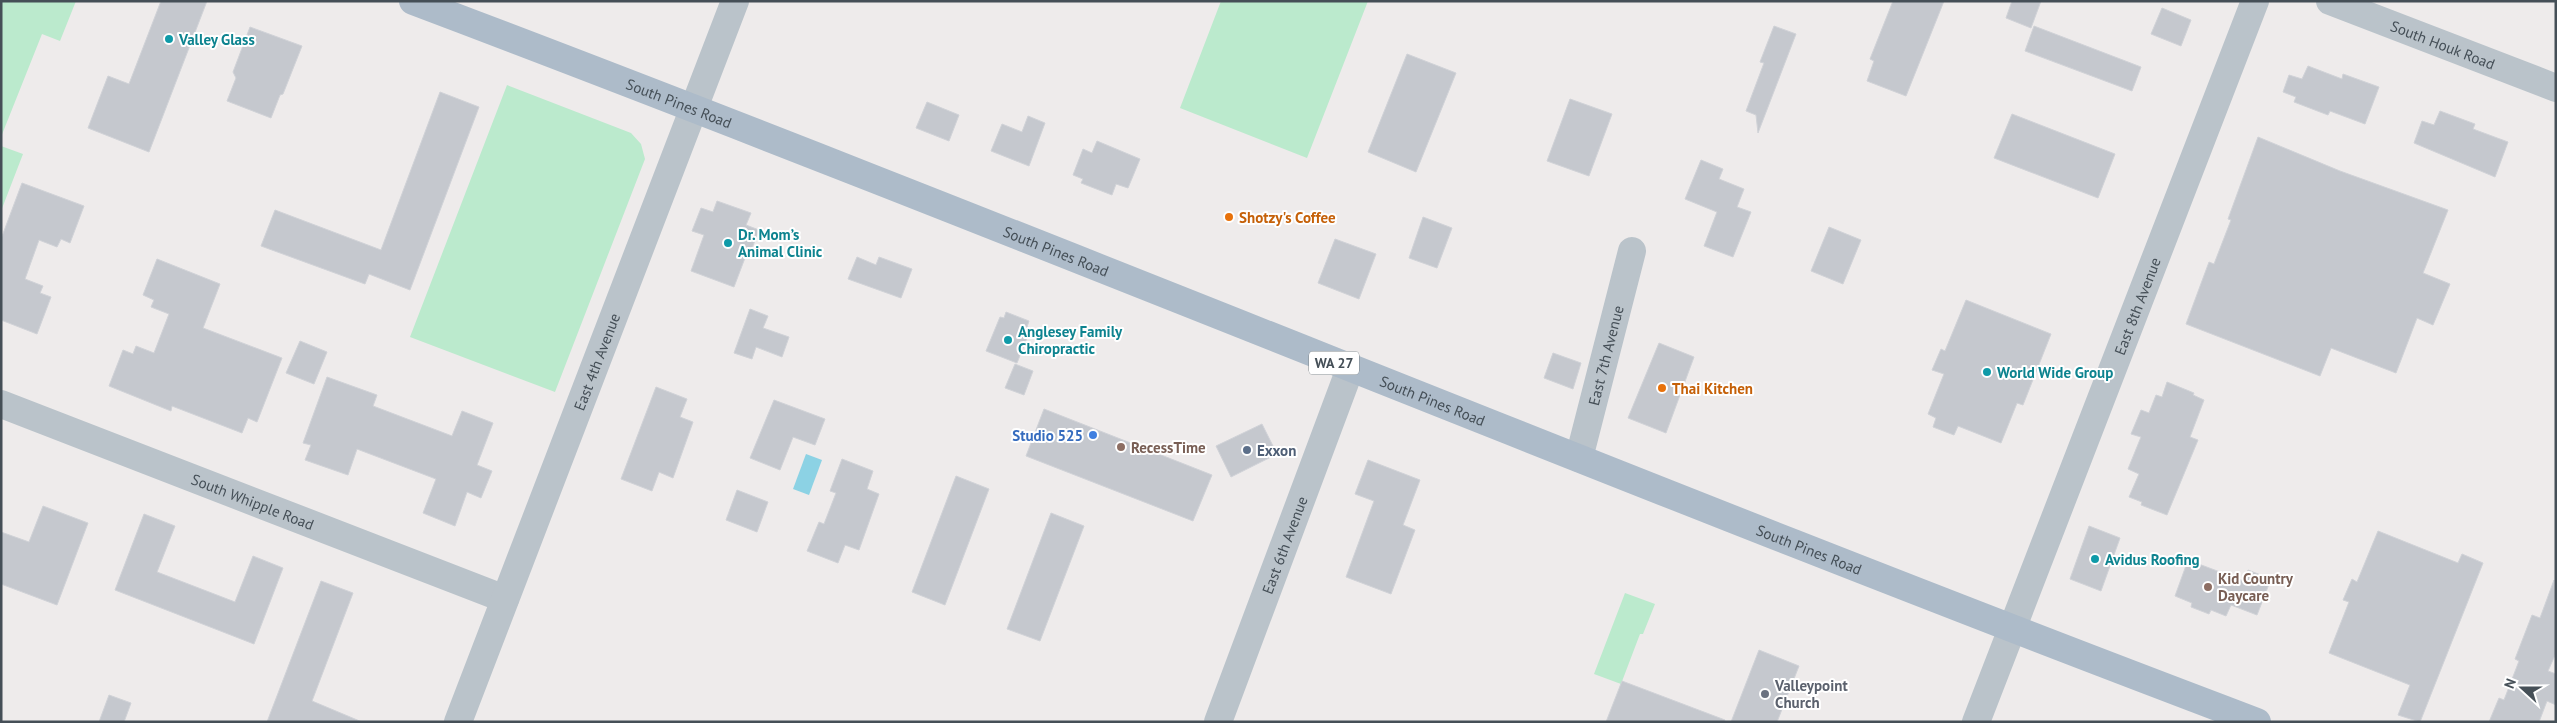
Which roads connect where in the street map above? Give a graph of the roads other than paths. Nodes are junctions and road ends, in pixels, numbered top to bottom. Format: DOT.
graph roads {
  1 [pos="413,1"];
  2 [pos="734,1"];
  3 [pos="2255,1"];
  4 [pos="2330,1"];
  5 [pos="2556,88"];
  6 [pos="694,109"];
  7 [pos="1632,251"];
  8 [pos="1350,369"];
  9 [pos="1,404"];
  10 [pos="1579,458"];
  11 [pos="505,599"];
  12 [pos="2011,629"];
  13 [pos="458,722"];
  14 [pos="1218,722"];
  15 [pos="1976,722"];
  16 [pos="2257,722"];
  1 -- 6 [label="main road, South Pines Road / WA 27"];
  2 -- 6 [label="street, East 4th Avenue"];
  3 -- 12 [label="street, East 8th Avenue"];
  4 -- 5 [label="street, South Houk Road"];
  6 -- 8 [label="main road, South Pines Road / WA 27"];
  6 -- 11 [label="street, East 4th Avenue"];
  7 -- 10 [label="street, East 7th Avenue"];
  8 -- 10 [label="main road, South Pines Road / WA 27"];
  8 -- 14 [label="street, East 6th Avenue"];
  9 -- 11 [label="street, South Whipple Road"];
  10 -- 12 [label="main road, South Pines Road / WA 27"];
  11 -- 13 [label="street, East 4th Avenue"];
  12 -- 15 [label="street, East 8th Avenue"];
  12 -- 16 [label="main road, South Pines Road / WA 27"];
}
